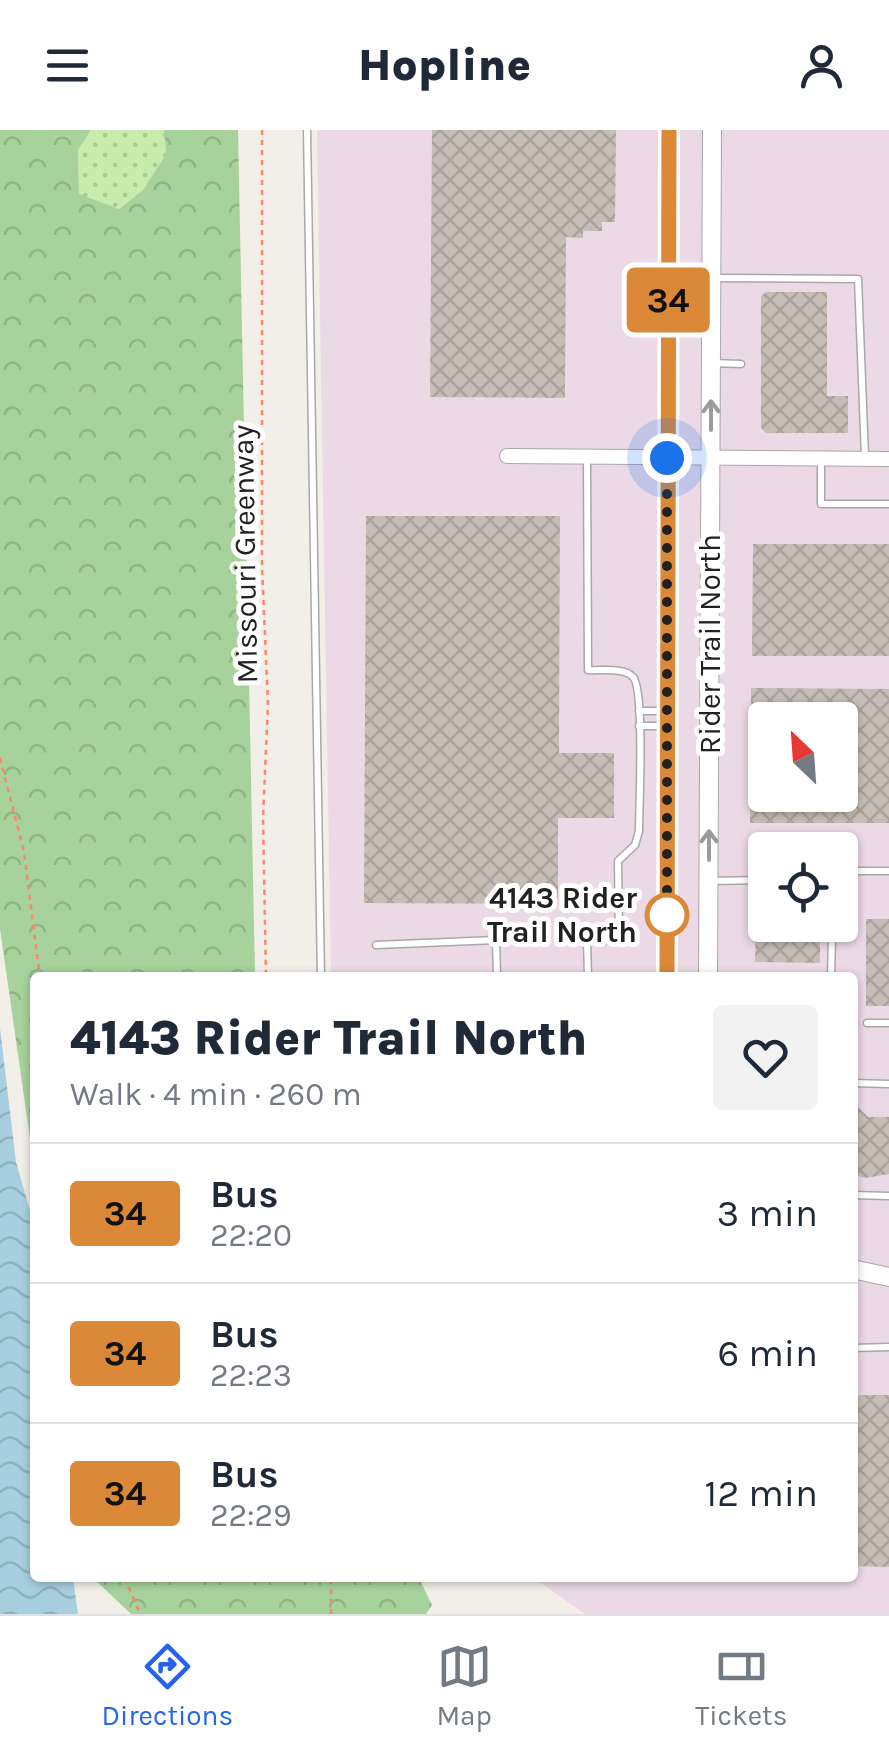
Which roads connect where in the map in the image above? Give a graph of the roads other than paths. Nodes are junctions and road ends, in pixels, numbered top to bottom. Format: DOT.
graph roads {
  1 [pos="307,130"];
  2 [pos="669,130"];
  3 [pos="712,130"];
  4 [pos="712,278"];
  5 [pos="711,364"];
  6 [pos="741,364"];
  7 [pos="507,456"];
  8 [pos="588,456"];
  9 [pos="667,458"];
  10 [pos="710,459"];
  11 [pos="821,459"];
  12 [pos="865,459"];
  13 [pos="889,459"];
  14 [pos="889,504"];
  15 [pos="640,710"];
  16 [pos="666,718"];
  17 [pos="639,726"];
  18 [pos="858,870"];
  19 [pos="889,871"];
  20 [pos="748,880"];
  21 [pos="708,881"];
  22 [pos="832,942"];
  23 [pos="376,944"];
  24 [pos="321,972"];
  25 [pos="497,972"];
  26 [pos="588,972"];
  27 [pos="667,972"];
  28 [pos="708,972"];
  29 [pos="832,972"];
  30 [pos="867,1023"];
  31 [pos="889,1023"];
  32 [pos="858,1083"];
  33 [pos="889,1084"];
  34 [pos="858,1195"];
  35 [pos="889,1196"];
  36 [pos="858,1270"];
  37 [pos="889,1276"];
  38 [pos="858,1348"];
  39 [pos="889,1348"];
  1 -- 24 [label="lane"];
  2 -- 9 [label="street, Rider Trail North"];
  3 -- 4 [label="street, Rider Trail North"];
  4 -- 5 [label="street, Rider Trail North"];
  4 -- 12 [label="lane"];
  5 -- 6 [label="lane"];
  10 -- 5 [label="street, Rider Trail North, one-way"];
  7 -- 8 [label="street"];
  8 -- 9 [label="street"];
  8 -- 15 [label="lane"];
  9 -- 10 [label="street"];
  9 -- 16 [label="street, Rider Trail North"];
  10 -- 11 [label="street"];
  21 -- 10 [label="street, Rider Trail North, one-way"];
  11 -- 12 [label="street"];
  11 -- 14 [label="lane"];
  12 -- 13 [label="street"];
  15 -- 16 [label="lane"];
  15 -- 17 [label="lane"];
  16 -- 17 [label="lane"];
  16 -- 27 [label="street, Rider Trail North"];
  17 -- 26 [label="lane"];
  18 -- 19 [label="lane"];
  20 -- 21 [label="lane"];
  21 -- 28 [label="street, Rider Trail North"];
  22 -- 29 [label="lane"];
  23 -- 25 [label="lane"];
  30 -- 31 [label="lane"];
  32 -- 33 [label="lane"];
  34 -- 35 [label="lane"];
  36 -- 37 [label="street"];
  38 -- 39 [label="lane"];
}
